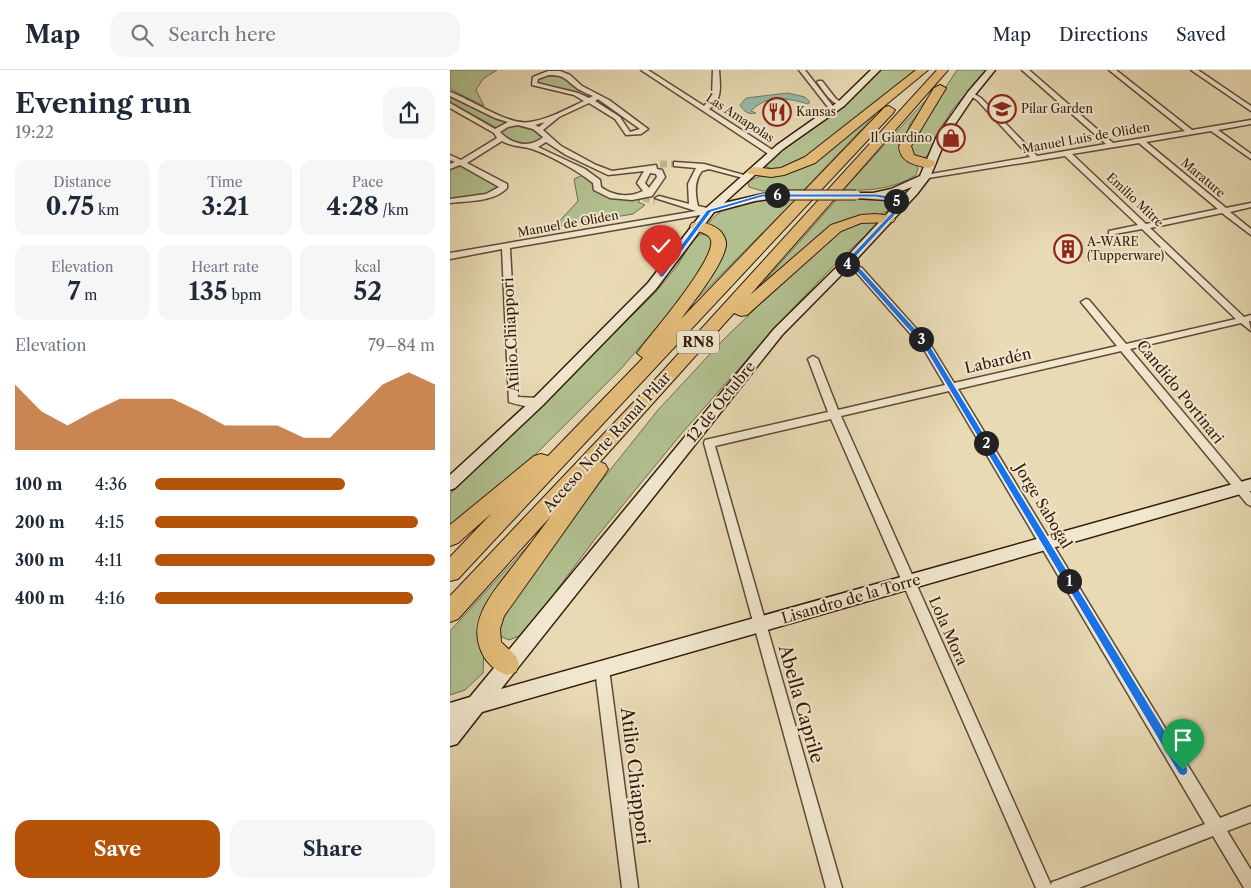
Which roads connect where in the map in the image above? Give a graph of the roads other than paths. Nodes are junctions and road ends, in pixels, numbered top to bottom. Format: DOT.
graph roads {
  1 [pos="644,70"];
  2 [pos="654,70"];
  3 [pos="709,70"];
  4 [pos="716,70"];
  5 [pos="802,70"];
  6 [pos="811,70"];
  7 [pos="876,70"];
  8 [pos="923,70"];
  9 [pos="927,70"];
  10 [pos="943,70"];
  11 [pos="952,70"];
  12 [pos="991,70"];
  13 [pos="1025,70"];
  14 [pos="1112,70"];
  15 [pos="1194,70"];
  16 [pos="708,79"];
  17 [pos="450,94"];
  18 [pos="971,94"];
  19 [pos="599,96"];
  20 [pos="590,100"];
  21 [pos="705,103"];
  22 [pos="841,104"];
  23 [pos="450,105"];
  24 [pos="1251,109"];
  25 [pos="833,110"];
  26 [pos="557,116"];
  27 [pos="1251,122"];
  28 [pos="519,124"];
  29 [pos="528,125"];
  30 [pos="1212,128"];
  31 [pos="539,130"];
  32 [pos="496,132"];
  33 [pos="1190,132"];
  34 [pos="502,138"];
  35 [pos="546,138"];
  36 [pos="1140,140"];
  37 [pos="512,144"];
  38 [pos="1111,145"];
  39 [pos="531,146"];
  40 [pos="777,150"];
  41 [pos="1066,152"];
  42 [pos="480,153"];
  43 [pos="1251,157"];
  44 [pos="450,158"];
  45 [pos="1035,158"];
  46 [pos="463,163"];
  47 [pos="677,164"];
  48 [pos="929,164"];
  49 [pos="660,165"];
  50 [pos="704,166"];
  51 [pos="450,167"];
  52 [pos="648,170"];
  53 [pos="611,173"];
  54 [pos="748,177"];
  55 [pos="925,177"];
  56 [pos="597,182"];
  57 [pos="876,195"];
  58 [pos="762,196"];
  59 [pos="648,197"];
  60 [pos="450,201"];
  61 [pos="901,205"];
  62 [pos="1251,205"];
  63 [pos="1224,210"];
  64 [pos="709,211"];
  65 [pos="692,214"];
  66 [pos="888,219"];
  67 [pos="1144,226"];
  68 [pos="1251,232"];
  69 [pos="1112,233"];
  70 [pos="506,247"];
  71 [pos="450,248"];
  72 [pos="450,256"];
  73 [pos="847,263"];
  74 [pos="1086,302"];
  75 [pos="1247,319"];
  76 [pos="1251,328"];
  77 [pos="1125,348"];
  78 [pos="813,359"];
  79 [pos="952,387"];
  80 [pos="657,388"];
  81 [pos="538,402"];
  82 [pos="605,410"];
  83 [pos="836,415"];
  84 [pos="697,432"];
  85 [pos="709,444"];
  86 [pos="450,484"];
  87 [pos="1247,492"];
  88 [pos="450,537"];
  89 [pos="1046,543"];
  90 [pos="450,572"];
  91 [pos="909,582"];
  92 [pos="450,612"];
  93 [pos="759,625"];
  94 [pos="508,664"];
  95 [pos="602,669"];
  96 [pos="476,705"];
  97 [pos="450,712"];
  98 [pos="450,737"];
  99 [pos="1251,814"];
  100 [pos="1217,827"];
  101 [pos="1251,885"];
  102 [pos="630,888"];
  103 [pos="834,888"];
  104 [pos="1044,888"];
  105 [pos="1058,888"];
  1 -- 21 [label="street, Las Amapolas"];
  2 -- 21 [label="street, Las Amapolas"];
  3 -- 16 [label="street"];
  4 -- 21 [label="street"];
  5 -- 25 [label="street"];
  6 -- 22 [label="street"];
  7 -- 22 [label="street"];
  8 -- 54 [label="highway"];
  9 -- 82 [label="highway, Acceso Norte Ramal Pilar / RN8"];
  10 -- 80 [label="highway, Acceso Norte Ramal Pilar / RN8"];
  11 -- 48 [label="highway"];
  12 -- 18 [label="street, 12 de Octubre"];
  13 -- 38 [label="street"];
  14 -- 33 [label="street"];
  15 -- 24 [label="street"];
  17 -- 28 [label="street"];
  18 -- 45 [label="street"];
  18 -- 48 [label="street, 12 de Octubre"];
  19 -- 20 [label="street"];
  19 -- 20 [label="street"];
  19 -- 20 [label="street"];
  20 -- 26 [label="street"];
  21 -- 40 [label="street, Las Amapolas"];
  22 -- 25 [label="street"];
  23 -- 32 [label="street"];
  25 -- 40 [label="street"];
  26 -- 29 [label="street"];
  26 -- 31 [label="street"];
  27 -- 30 [label="street, Manuel Luis de Oliden"];
  28 -- 29 [label="street"];
  28 -- 32 [label="street"];
  29 -- 31 [label="street"];
  30 -- 33 [label="street, Manuel Luis de Oliden"];
  30 -- 43 [label="street"];
  31 -- 35 [label="street"];
  32 -- 34 [label="street"];
  33 -- 36 [label="street, Manuel Luis de Oliden"];
  34 -- 37 [label="street"];
  34 -- 42 [label="street"];
  35 -- 39 [label="street"];
  35 -- 53 [label="street"];
  36 -- 38 [label="street, Manuel Luis de Oliden"];
  36 -- 63 [label="street, Marature"];
  37 -- 39 [label="street"];
  37 -- 42 [label="street"];
  38 -- 41 [label="street, Manuel Luis de Oliden"];
  39 -- 56 [label="street"];
  40 -- 54 [label="street"];
  41 -- 45 [label="street, Manuel Luis de Oliden"];
  41 -- 67 [label="street, Emilio Mitre"];
  42 -- 46 [label="street"];
  44 -- 46 [label="street"];
  45 -- 55 [label="street, Manuel Luis de Oliden"];
  46 -- 51 [label="street"];
  46 -- 60 [label="street"];
  47 -- 50 [label="street"];
  48 -- 55 [label="street, 12 de Octubre"];
  49 -- 52 [label="street"];
  50 -- 54 [label="street"];
  50 -- 65 [label="street"];
  52 -- 53 [label="street"];
  52 -- 59 [label="street"];
  52 -- 59 [label="street"];
  53 -- 56 [label="street"];
  54 -- 58 [label="street"];
  54 -- 64 [label="street"];
  55 -- 57 [label="street"];
  55 -- 61 [label="street, 12 de Octubre"];
  56 -- 59 [label="street"];
  57 -- 58 [label="street, bridge"];
  57 -- 61 [label="street"];
  58 -- 64 [label="street"];
  59 -- 65 [label="street"];
  61 -- 66 [label="street, 12 de Octubre"];
  62 -- 63 [label="street"];
  63 -- 67 [label="street"];
  63 -- 68 [label="street, Marature"];
  64 -- 65 [label="street"];
  64 -- 65 [label="street"];
  65 -- 70 [label="street, Manuel de Oliden"];
  65 -- 71 [label="street, Manuel de Oliden"];
  65 -- 81 [label="street"];
  65 -- 82 [label="highway"];
  66 -- 73 [label="street, 12 de Octubre"];
  66 -- 80 [label="highway"];
  67 -- 69 [label="street"];
  67 -- 75 [label="street, Emilio Mitre"];
  70 -- 72 [label="street, Manuel de Oliden"];
  70 -- 81 [label="street, Atilio Chiappori"];
  73 -- 79 [label="street, Jorge Sabogal"];
  73 -- 84 [label="street, 12 de Octubre"];
  74 -- 77 [label="street, Candido Portinari"];
  75 -- 76 [label="street, Emilio Mitre"];
  75 -- 77 [label="street, Labardén"];
  77 -- 79 [label="street, Labardén"];
  77 -- 87 [label="street, Candido Portinari"];
  78 -- 83 [label="street, Lola Mora"];
  79 -- 83 [label="street, Labardén"];
  79 -- 89 [label="street, Jorge Sabogal"];
  80 -- 92 [label="highway, Acceso Norte Ramal Pilar / RN8"];
  80 -- 94 [label="highway"];
  81 -- 86 [label="street"];
  82 -- 88 [label="highway"];
  82 -- 90 [label="highway, Acceso Norte Ramal Pilar / RN8"];
  83 -- 85 [label="street, Labardén"];
  83 -- 91 [label="street, Lola Mora"];
  84 -- 85 [label="street"];
  84 -- 94 [label="street, 12 de Octubre"];
  85 -- 93 [label="street, Abella Caprile"];
  87 -- 89 [label="street, Lisandro de la Torre"];
  89 -- 91 [label="street, Lisandro de la Torre"];
  89 -- 100 [label="street, Jorge Sabogal"];
  91 -- 93 [label="street, Lisandro de la Torre"];
  91 -- 104 [label="street, Lola Mora"];
  93 -- 95 [label="street, Lisandro de la Torre"];
  93 -- 103 [label="street, Abella Caprile"];
  94 -- 96 [label="street, 12 de Octubre"];
  95 -- 96 [label="street, Lisandro de la Torre"];
  95 -- 102 [label="street, Atilio Chiappori"];
  96 -- 97 [label="street, Lisandro de la Torre"];
  96 -- 98 [label="street, 12 de Octubre"];
  99 -- 100 [label="street"];
  100 -- 101 [label="street, Jorge Sabogal"];
  100 -- 105 [label="street"];
}
